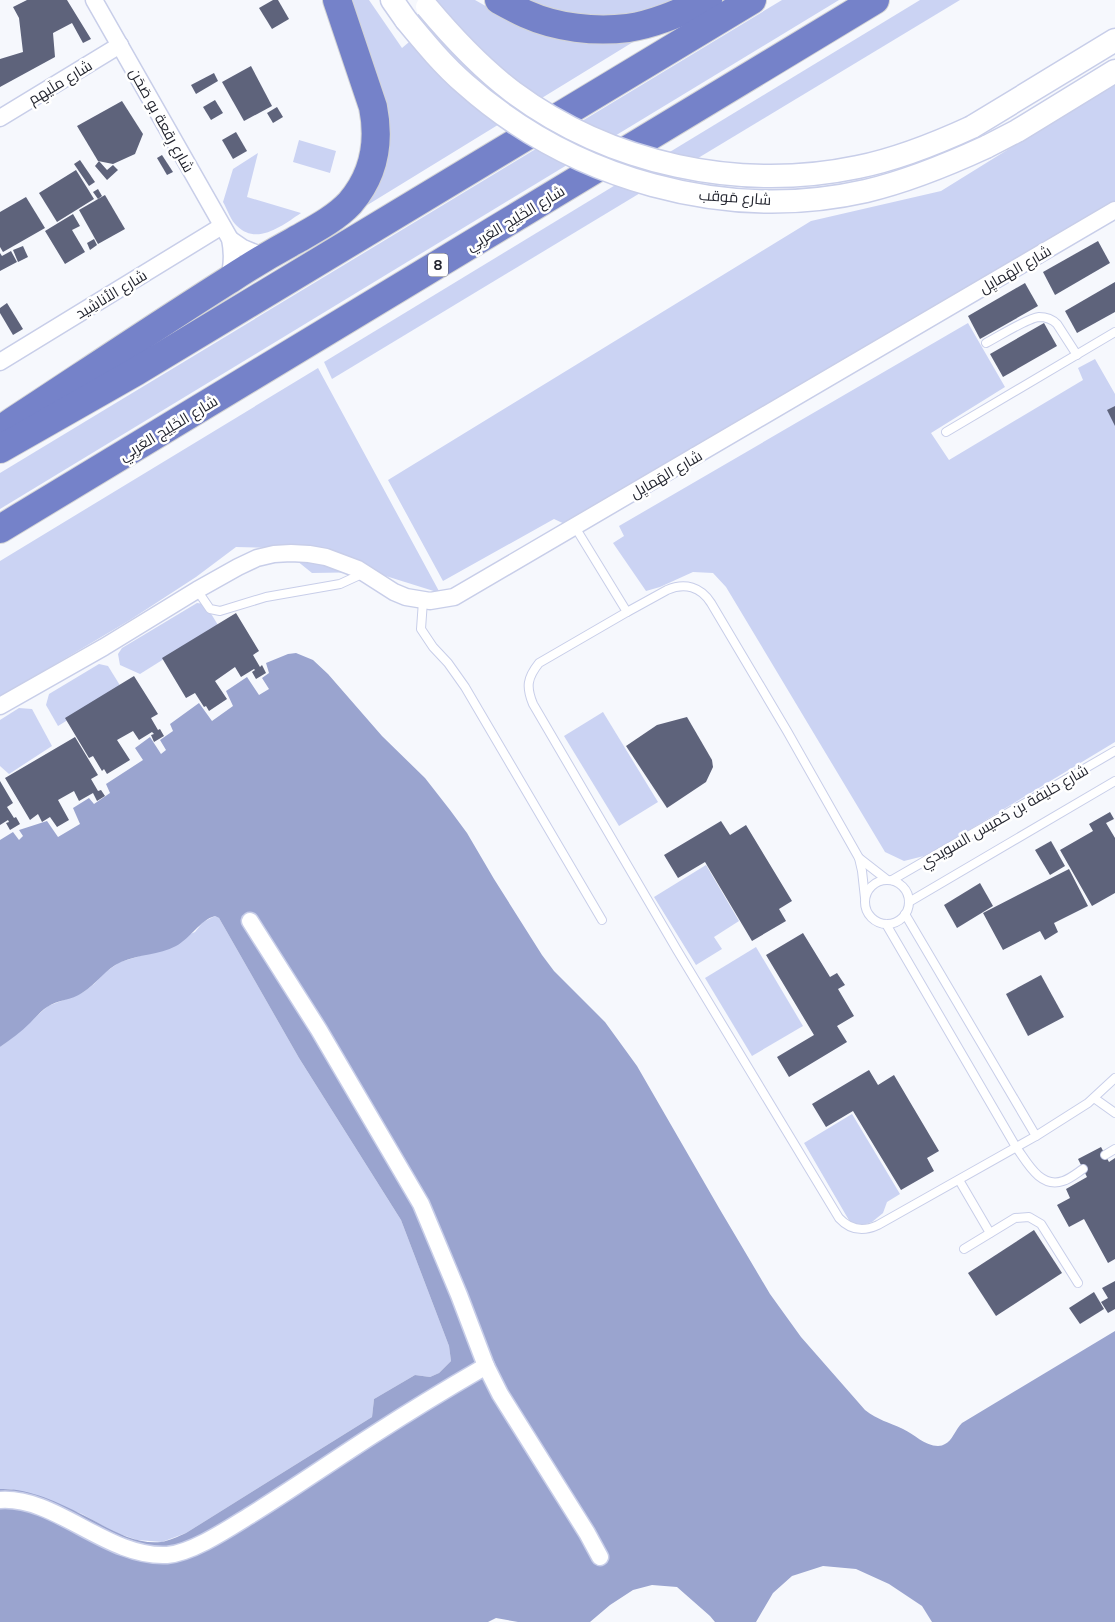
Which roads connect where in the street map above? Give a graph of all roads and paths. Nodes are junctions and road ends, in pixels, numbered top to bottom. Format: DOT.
graph roads {
  1 [pos="94,0"];
  2 [pos="337,0"];
  3 [pos="392,0"];
  4 [pos="499,0"];
  5 [pos="708,0"];
  6 [pos="752,0"];
  7 [pos="875,0"];
  8 [pos="424,3"];
  9 [pos="1115,40"];
  10 [pos="120,45"];
  11 [pos="1115,71"];
  12 [pos="0,118"];
  13 [pos="1115,210"];
  14 [pos="226,233"];
  15 [pos="266,257"];
  16 [pos="228,280"];
  17 [pos="1115,332"];
  18 [pos="986,344"];
  19 [pos="1077,355"];
  20 [pos="0,362"];
  21 [pos="0,430"];
  22 [pos="946,432"];
  23 [pos="0,449"];
  24 [pos="575,527"];
  25 [pos="0,529"];
  26 [pos="364,573"];
  27 [pos="197,590"];
  28 [pos="422,601"];
  29 [pos="627,612"];
  30 [pos="0,706"];
  31 [pos="1115,751"];
  32 [pos="1115,781"];
  33 [pos="859,858"];
  34 [pos="889,880"];
  35 [pos="865,898"];
  36 [pos="909,902"];
  37 [pos="905,914"];
  38 [pos="602,920"];
  39 [pos="250,921"];
  40 [pos="886,924"];
  41 [pos="1115,1078"];
  42 [pos="1094,1098"];
  43 [pos="1115,1113"];
  44 [pos="1036,1136"];
  45 [pos="1016,1147"];
  46 [pos="1115,1150"];
  47 [pos="1105,1155"];
  48 [pos="1083,1169"];
  49 [pos="959,1180"];
  50 [pos="990,1233"];
  51 [pos="964,1249"];
  52 [pos="1078,1284"];
  53 [pos="486,1366"];
  54 [pos="0,1500"];
  55 [pos="600,1557"];
  1 -- 10 [label="street, شارع رِقعة بو صَحَن"];
  2 -- 15 [label="highway"];
  3 -- 11 [label="main road, شارع مَوقب, bridge"];
  4 -- 5 [label="highway"];
  6 -- 23 [label="highway"];
  7 -- 25 [label="highway, شارع الخَلِيج العَربِي / 8"];
  8 -- 9 [label="main road, شارع مَوقب, bridge"];
  10 -- 12 [label="street, شارع ملَيهِم"];
  10 -- 14 [label="street, شارع رِقعة بو صَحَن"];
  13 -- 24 [label="street, شارع الهَمايِل"];
  14 -- 15 [label="street"];
  14 -- 16 [label="street, شارع رِقعة بو صَحَن"];
  14 -- 20 [label="street, شارع الأناشِيد"];
  15 -- 16 [label="highway"];
  16 -- 21 [label="highway"];
  17 -- 19 [label="lane"];
  18 -- 19 [label="lane"];
  19 -- 22 [label="lane"];
  24 -- 28 [label="street, شارع الهَمايِل"];
  24 -- 29 [label="lane"];
  26 -- 27 [label="street, شارع الهَمايِل"];
  26 -- 27 [label="lane"];
  26 -- 28 [label="street, شارع الهَمايِل"];
  27 -- 30 [label="street, شارع الهَمايِل"];
  28 -- 38 [label="lane"];
  29 -- 33 [label="lane"];
  29 -- 49 [label="lane"];
  31 -- 34 [label="lane, شارع خليفة بن خميس السويدي"];
  32 -- 36 [label="lane, شارع خليفة بن خميس السويدي"];
  33 -- 34 [label="lane"];
  33 -- 35 [label="lane"];
  34 -- 35 [label="lane"];
  34 -- 36 [label="lane"];
  35 -- 40 [label="lane"];
  36 -- 37 [label="lane"];
  37 -- 40 [label="lane"];
  37 -- 44 [label="lane"];
  39 -- 53 [label="street"];
  40 -- 45 [label="lane"];
  41 -- 42 [label="lane"];
  42 -- 43 [label="lane"];
  42 -- 44 [label="lane"];
  44 -- 45 [label="lane"];
  45 -- 48 [label="lane"];
  45 -- 49 [label="lane"];
  46 -- 47 [label="lane"];
  49 -- 50 [label="lane"];
  50 -- 51 [label="lane"];
  50 -- 52 [label="lane"];
  53 -- 54 [label="street"];
  53 -- 55 [label="street"];
}
